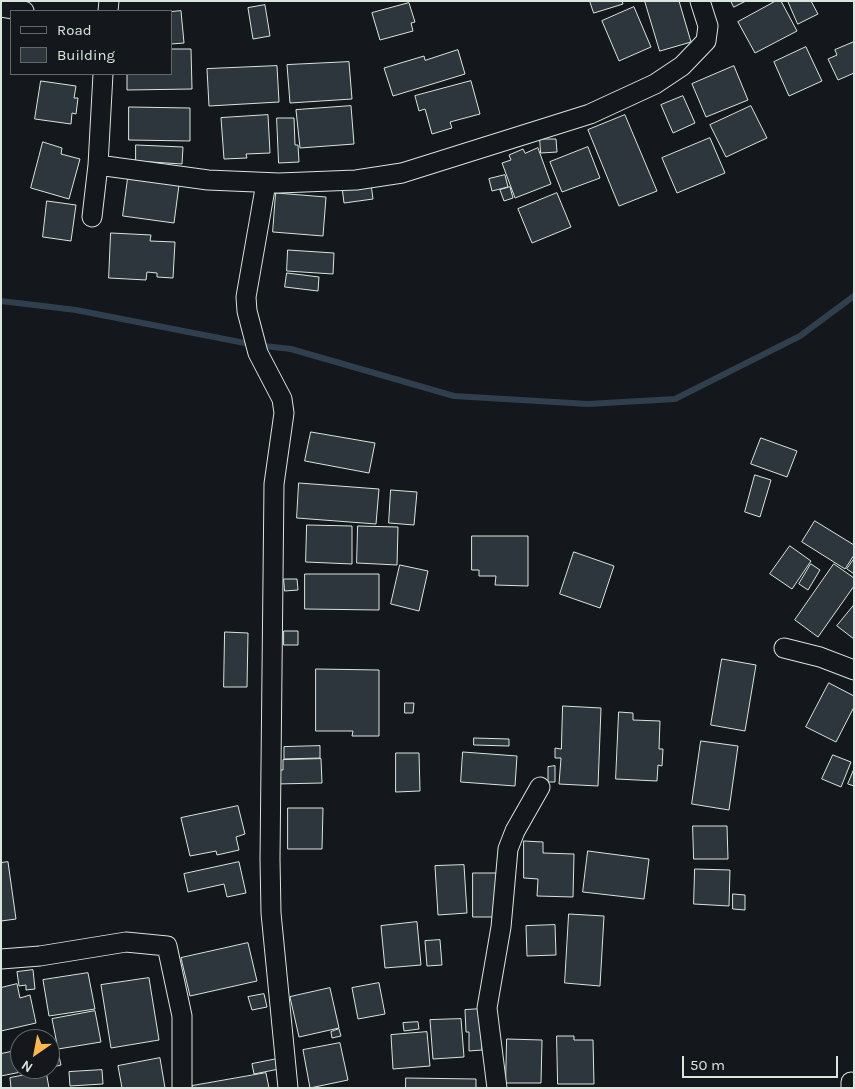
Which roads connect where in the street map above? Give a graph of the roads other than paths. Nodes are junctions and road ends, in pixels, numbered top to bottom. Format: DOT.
graph roads {
  1 [pos="700,1"];
  2 [pos="1,7"];
  3 [pos="18,10"];
  4 [pos="103,75"];
  5 [pos="98,165"];
  6 [pos="266,183"];
  7 [pos="92,218"];
  8 [pos="784,648"];
  9 [pos="854,670"];
  10 [pos="540,787"];
  11 [pos="1,959"];
  12 [pos="182,1088"];
  13 [pos="288,1088"];
  14 [pos="497,1088"];
  1 -- 6 [label="street"];
  2 -- 3 [label="street"];
  4 -- 5 [label="street"];
  5 -- 6 [label="street"];
  5 -- 7 [label="street"];
  6 -- 13 [label="street"];
  8 -- 9 [label="street"];
  10 -- 14 [label="street"];
  11 -- 12 [label="street"];
}
